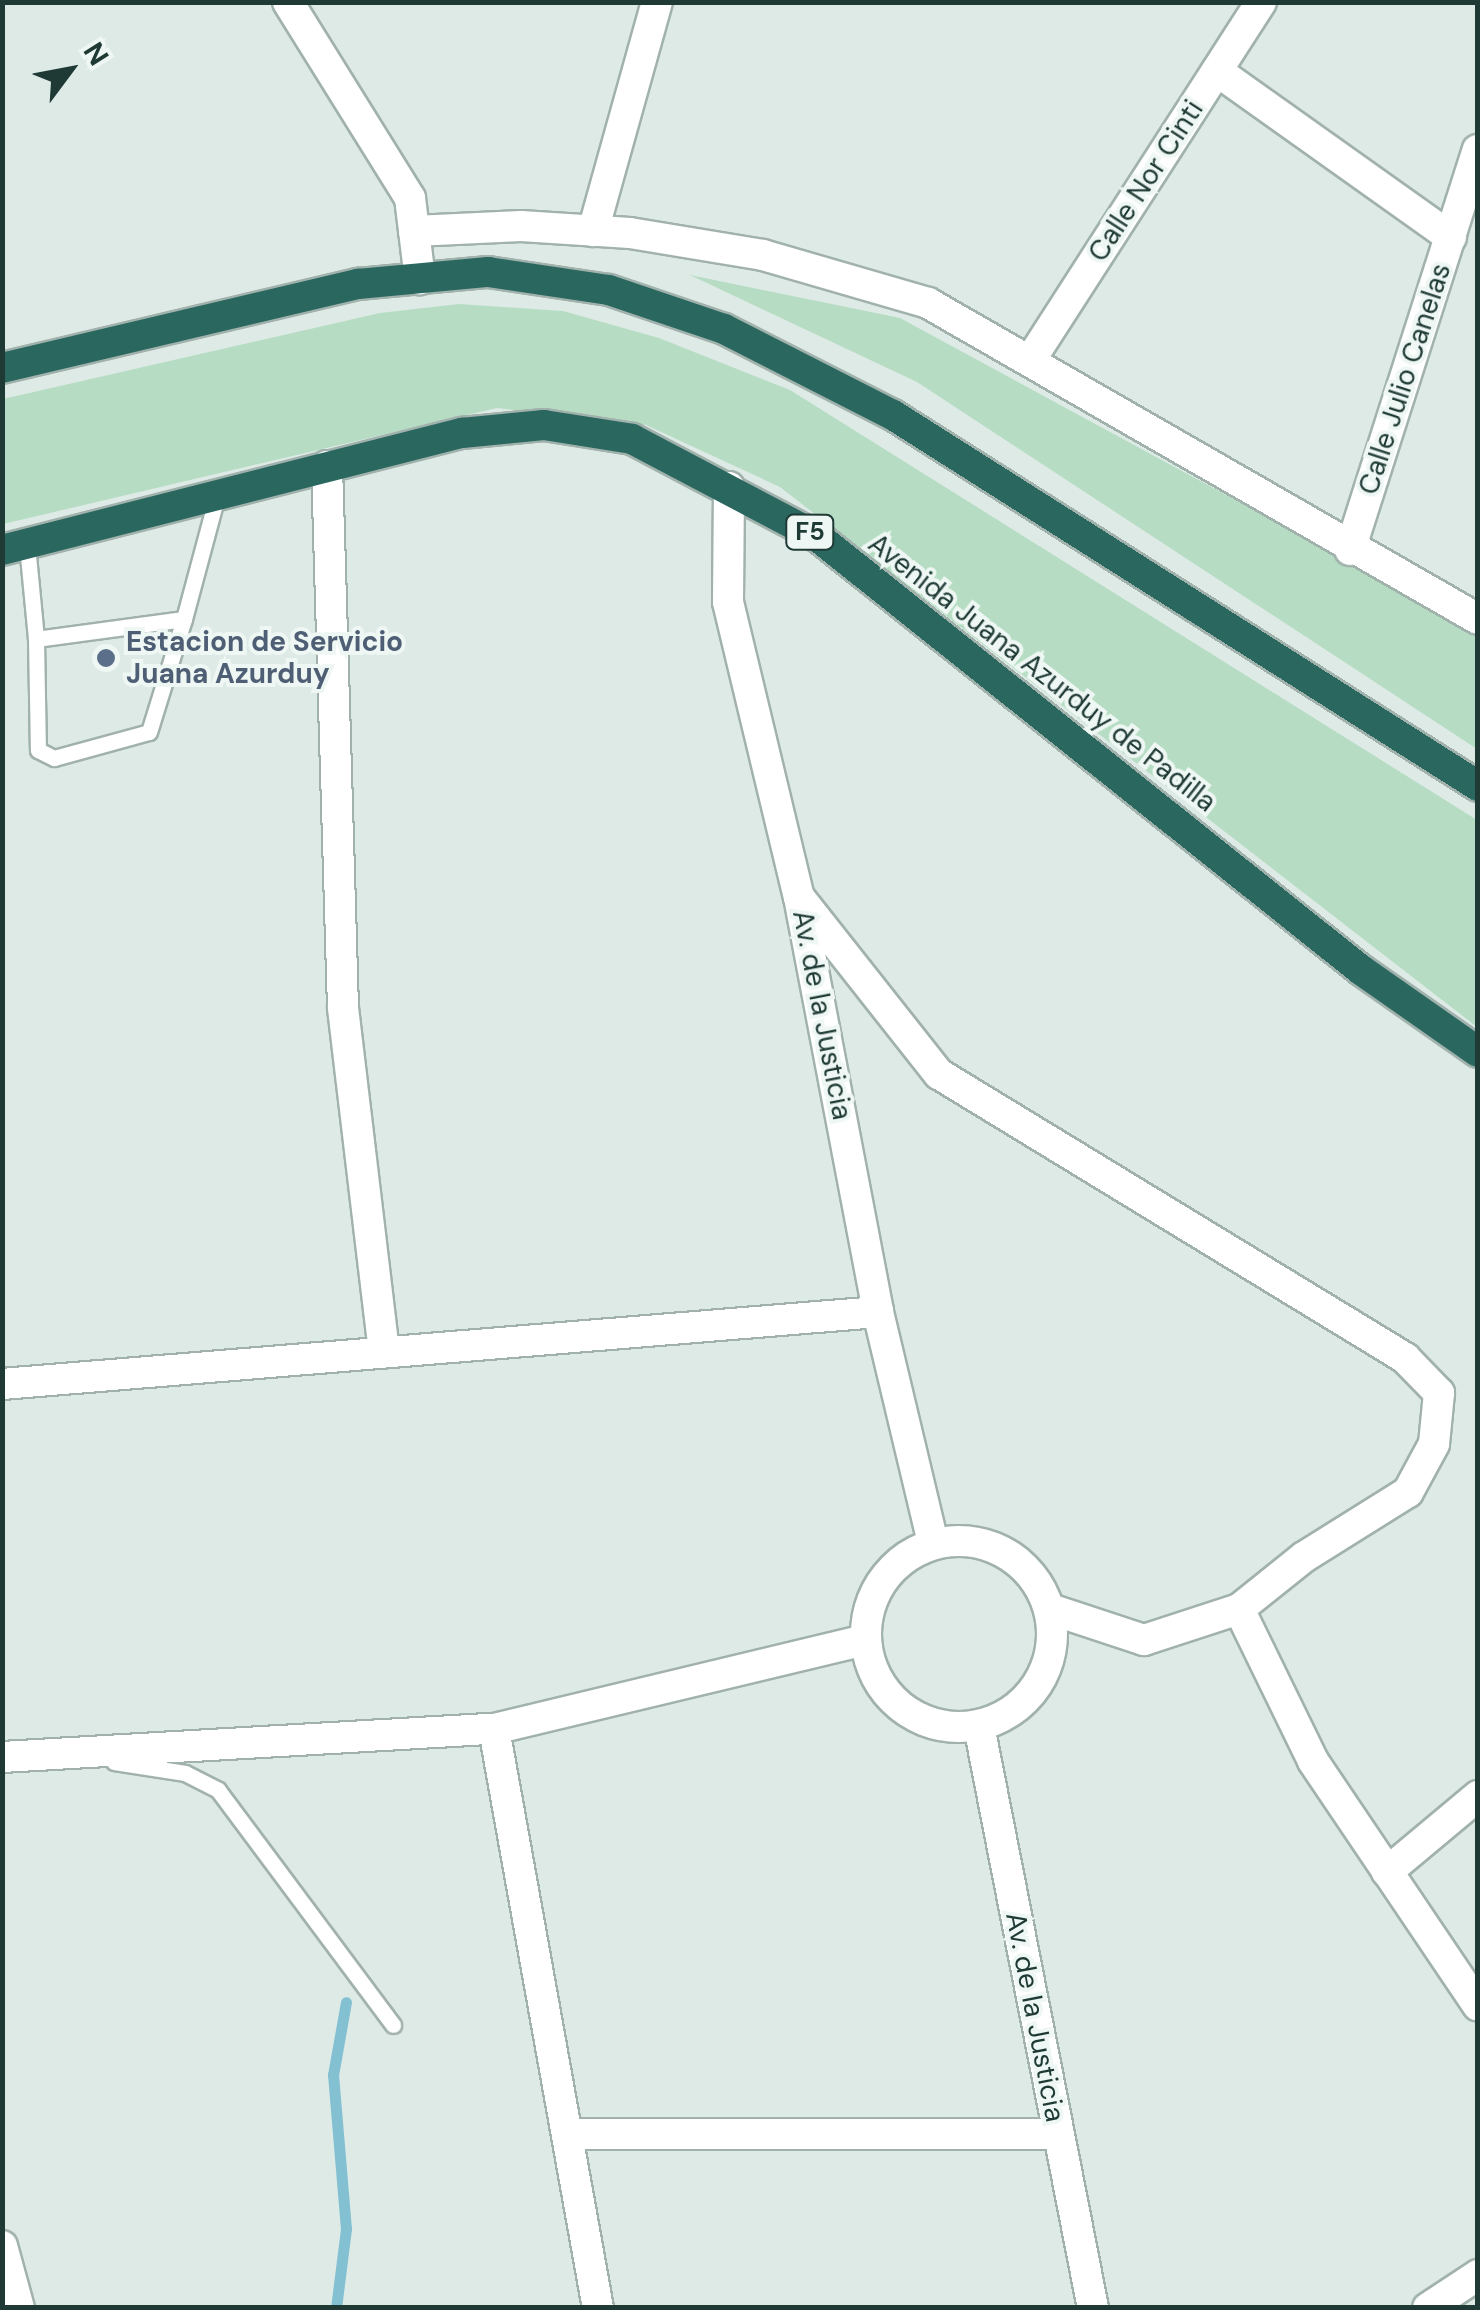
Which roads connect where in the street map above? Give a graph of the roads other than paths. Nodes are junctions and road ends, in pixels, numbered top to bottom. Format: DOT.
graph roads {
  1 [pos="288,2"];
  2 [pos="656,2"];
  3 [pos="1260,2"];
  4 [pos="1218,71"];
  5 [pos="1478,150"];
  6 [pos="414,231"];
  7 [pos="593,231"];
  8 [pos="1450,237"];
  9 [pos="420,279"];
  10 [pos="1032,359"];
  11 [pos="2,368"];
  12 [pos="327,466"];
  13 [pos="730,486"];
  14 [pos="218,490"];
  15 [pos="15,547"];
  16 [pos="1350,550"];
  17 [pos="1478,618"];
  18 [pos="184,619"];
  19 [pos="36,639"];
  20 [pos="1478,786"];
  21 [pos="800,897"];
  22 [pos="1478,1052"];
  23 [pos="878,1312"];
  24 [pos="384,1352"];
  25 [pos="2,1384"];
  26 [pos="933,1543"];
  27 [pos="1050,1610"];
  28 [pos="1239,1610"];
  29 [pos="866,1640"];
  30 [pos="978,1726"];
  31 [pos="494,1729"];
  32 [pos="60,1753"];
  33 [pos="2,1757"];
  34 [pos="1478,1796"];
  35 [pos="1387,1872"];
  36 [pos="1478,2006"];
  37 [pos="393,2025"];
  38 [pos="567,2134"];
  39 [pos="1058,2134"];
  40 [pos="2,2246"];
  41 [pos="1478,2275"];
  42 [pos="18,2308"];
  43 [pos="598,2308"];
  44 [pos="1093,2308"];
  45 [pos="1428,2308"];
  1 -- 6 [label="street"];
  2 -- 7 [label="street"];
  3 -- 4 [label="street, Calle Nor Cinti"];
  4 -- 8 [label="street"];
  4 -- 10 [label="street, Calle Nor Cinti"];
  5 -- 8 [label="street, Calle Julio Canelas"];
  6 -- 7 [label="street"];
  6 -- 9 [label="street"];
  7 -- 10 [label="street"];
  8 -- 16 [label="street, Calle Julio Canelas"];
  9 -- 11 [label="highway"];
  9 -- 20 [label="highway"];
  10 -- 16 [label="street"];
  12 -- 13 [label="highway, Avenida Juana Azurduy de Padilla / F5"];
  12 -- 14 [label="highway, Avenida Juana Azurduy de Padilla / F5"];
  12 -- 24 [label="street"];
  13 -- 21 [label="street, Av. de la Justicia"];
  13 -- 22 [label="highway, Avenida Juana Azurduy de Padilla / F5"];
  14 -- 15 [label="highway, Avenida Juana Azurduy de Padilla / F5"];
  14 -- 18 [label="lane"];
  15 -- 19 [label="lane"];
  16 -- 17 [label="street"];
  18 -- 19 [label="lane"];
  18 -- 19 [label="lane"];
  21 -- 23 [label="street, Av. de la Justicia"];
  21 -- 28 [label="street"];
  23 -- 24 [label="street"];
  23 -- 26 [label="street, Av. de la Justicia"];
  24 -- 25 [label="street"];
  26 -- 27 [label="street"];
  26 -- 29 [label="street"];
  27 -- 28 [label="street"];
  27 -- 30 [label="street"];
  28 -- 35 [label="street"];
  29 -- 30 [label="street"];
  29 -- 31 [label="street"];
  30 -- 39 [label="street, Av. de la Justicia"];
  31 -- 32 [label="street"];
  31 -- 38 [label="street"];
  32 -- 33 [label="street"];
  32 -- 37 [label="lane"];
  34 -- 35 [label="street"];
  35 -- 36 [label="street"];
  38 -- 39 [label="street"];
  38 -- 43 [label="street"];
  39 -- 44 [label="street, Av. de la Justicia"];
  40 -- 42 [label="street"];
  41 -- 45 [label="street"];
}
